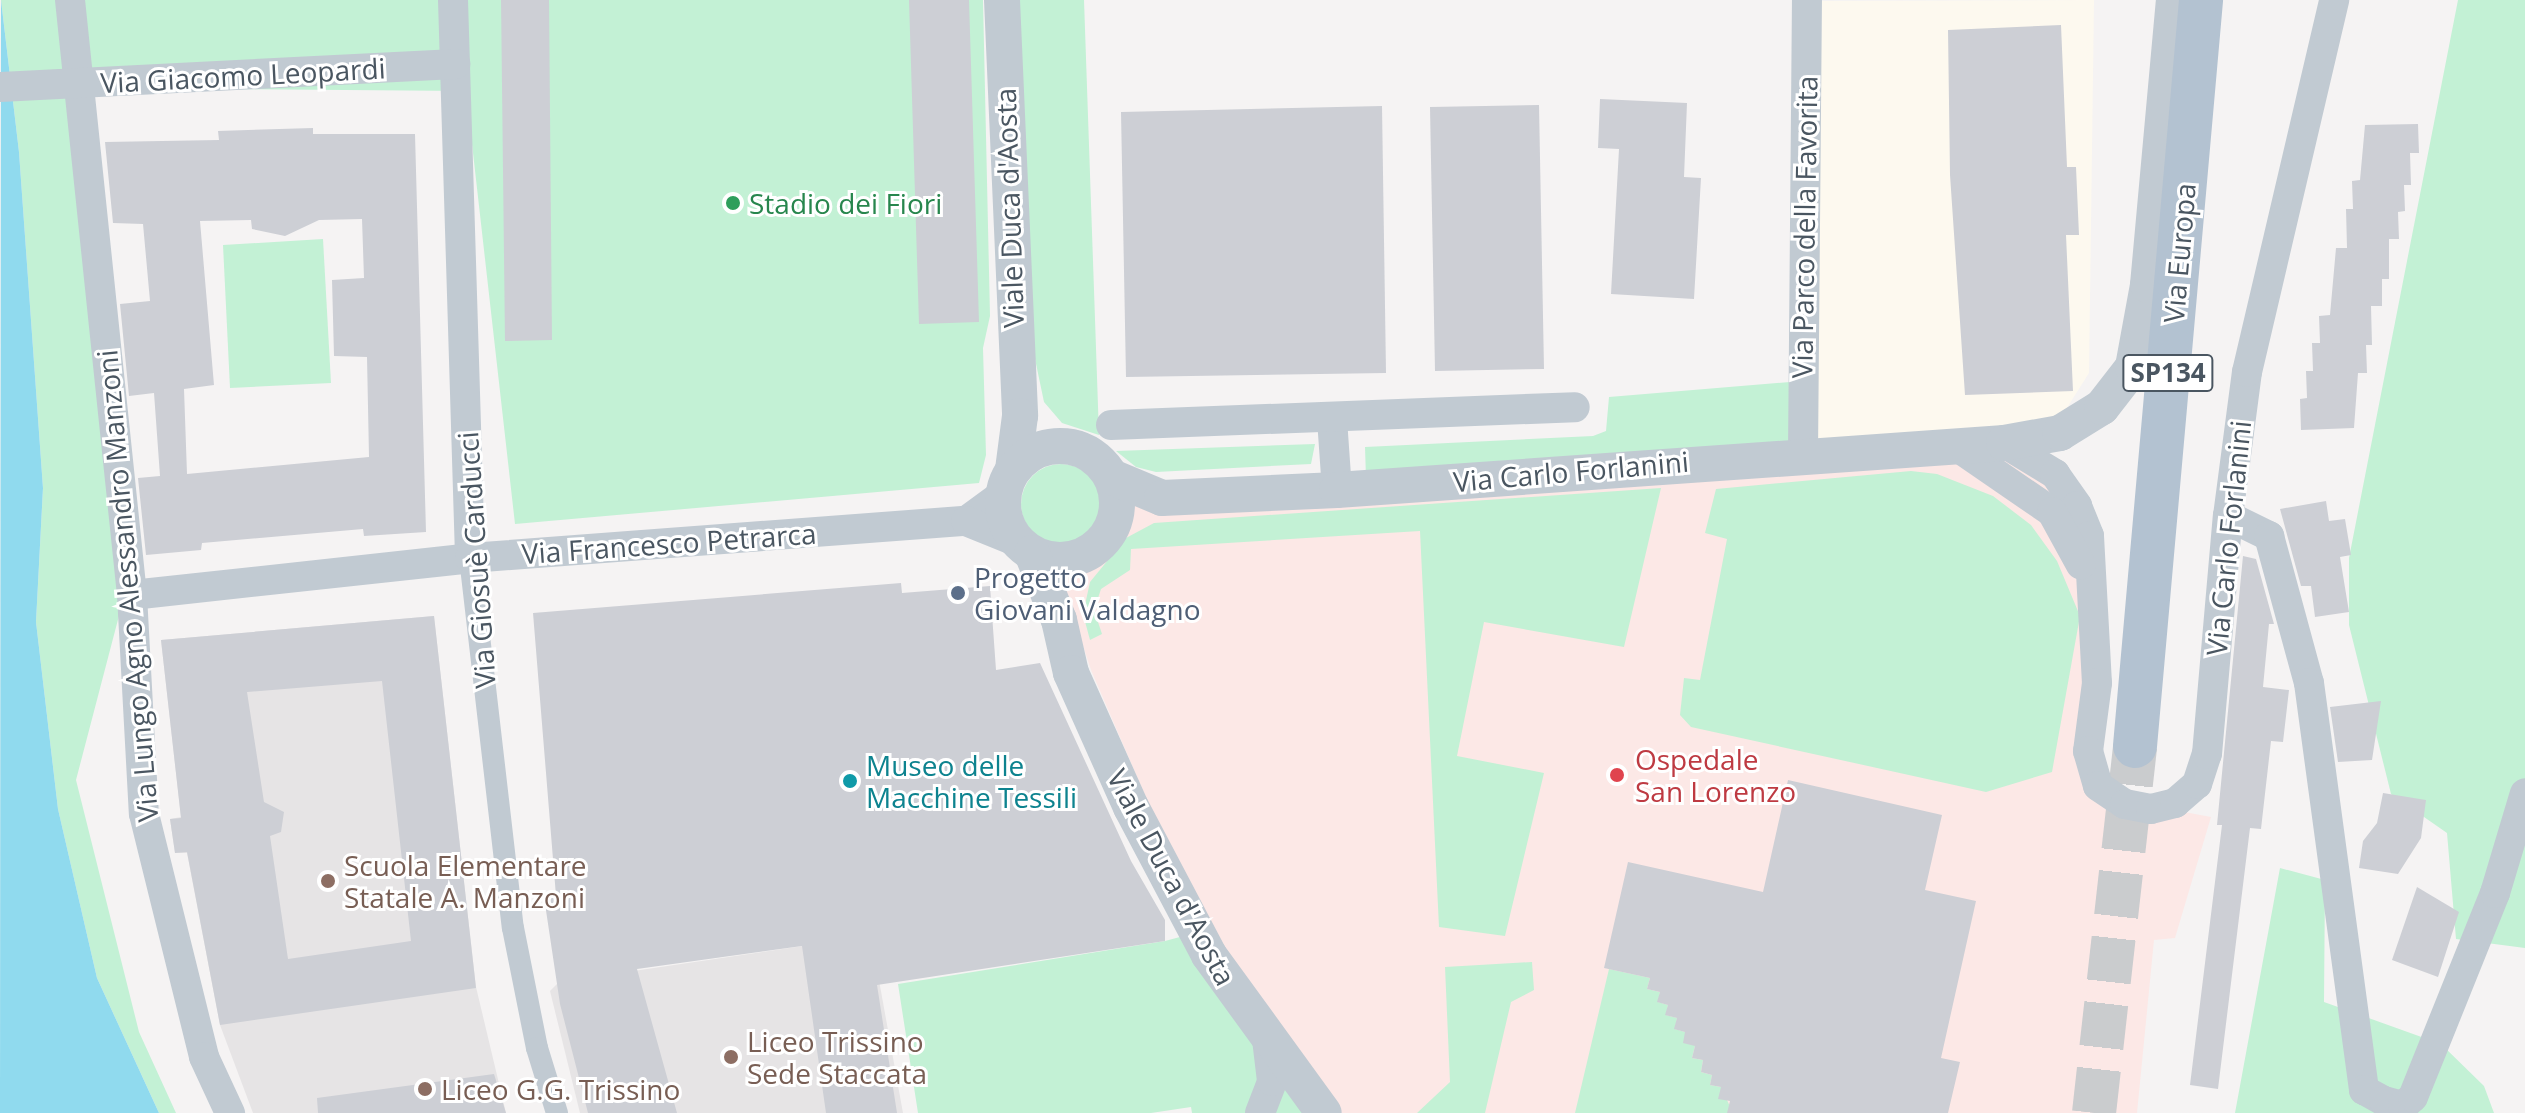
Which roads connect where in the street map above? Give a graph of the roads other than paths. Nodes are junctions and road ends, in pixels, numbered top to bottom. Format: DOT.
graph roads {
  1 [pos="70,0"];
  2 [pos="453,0"];
  3 [pos="1002,0"];
  4 [pos="1807,0"];
  5 [pos="2174,0"];
  6 [pos="2201,0"];
  7 [pos="2334,0"];
  8 [pos="455,64"];
  9 [pos="77,84"];
  10 [pos="0,87"];
  11 [pos="1575,407"];
  12 [pos="1020,416"];
  13 [pos="1332,419"];
  14 [pos="1111,425"];
  15 [pos="2004,443"];
  16 [pos="1953,444"];
  17 [pos="1059,445"];
  18 [pos="1803,454"];
  19 [pos="1112,477"];
  20 [pos="1008,482"];
  21 [pos="1337,490"];
  22 [pos="1162,498"];
  23 [pos="2228,516"];
  24 [pos="1115,519"];
  25 [pos="966,521"];
  26 [pos="1025,547"];
  27 [pos="1084,555"];
  28 [pos="470,558"];
  29 [pos="132,595"];
  30 [pos="2096,600"];
  31 [pos="1059,620"];
  32 [pos="2135,746"];
  33 [pos="2525,793"];
  34 [pos="1267,1039"];
  35 [pos="230,1113"];
  36 [pos="557,1113"];
  37 [pos="1260,1113"];
  38 [pos="1324,1113"];
  1 -- 9 [label="street, Via Lungo Agno Alessandro Manzoni"];
  2 -- 8 [label="street, Via Giosuè Carducci"];
  3 -- 12 [label="street, Viale Duca d'Aosta"];
  4 -- 18 [label="street, Via Parco della Favorita"];
  5 -- 15 [label="street"];
  6 -- 32 [label="main road, Via Europa / SP134"];
  7 -- 23 [label="street, Via Carlo Forlanini"];
  8 -- 9 [label="street, Via Giacomo Leopardi"];
  8 -- 28 [label="street, Via Giosuè Carducci"];
  9 -- 10 [label="street, Via Giacomo Leopardi"];
  9 -- 29 [label="street, Via Lungo Agno Alessandro Manzoni"];
  11 -- 13 [label="street"];
  12 -- 17 [label="street"];
  12 -- 20 [label="street, Viale Duca d'Aosta"];
  13 -- 14 [label="street"];
  13 -- 21 [label="street"];
  15 -- 16 [label="street"];
  15 -- 30 [label="street, Via Carlo Forlanini"];
  16 -- 18 [label="street, Via Carlo Forlanini"];
  16 -- 30 [label="street, Via Carlo Forlanini"];
  17 -- 19 [label="street"];
  17 -- 20 [label="street"];
  18 -- 21 [label="street, Via Carlo Forlanini"];
  19 -- 22 [label="street"];
  19 -- 24 [label="street"];
  20 -- 25 [label="street"];
  20 -- 26 [label="street"];
  21 -- 22 [label="street, Via Carlo Forlanini"];
  22 -- 24 [label="street"];
  23 -- 30 [label="street, Via Carlo Forlanini"];
  23 -- 33 [label="street"];
  24 -- 27 [label="street"];
  25 -- 26 [label="street"];
  25 -- 28 [label="street, Via Francesco Petrarca"];
  26 -- 27 [label="street"];
  26 -- 31 [label="street, Viale Duca d'Aosta"];
  27 -- 31 [label="street"];
  28 -- 29 [label="street, Via Francesco Petrarca"];
  28 -- 36 [label="street, Via Giosuè Carducci"];
  29 -- 35 [label="street, Via Lungo Agno Alessandro Manzoni"];
  31 -- 34 [label="street, Viale Duca d'Aosta"];
  34 -- 37 [label="street"];
  34 -- 38 [label="street, Viale Duca d'Aosta"];
}
